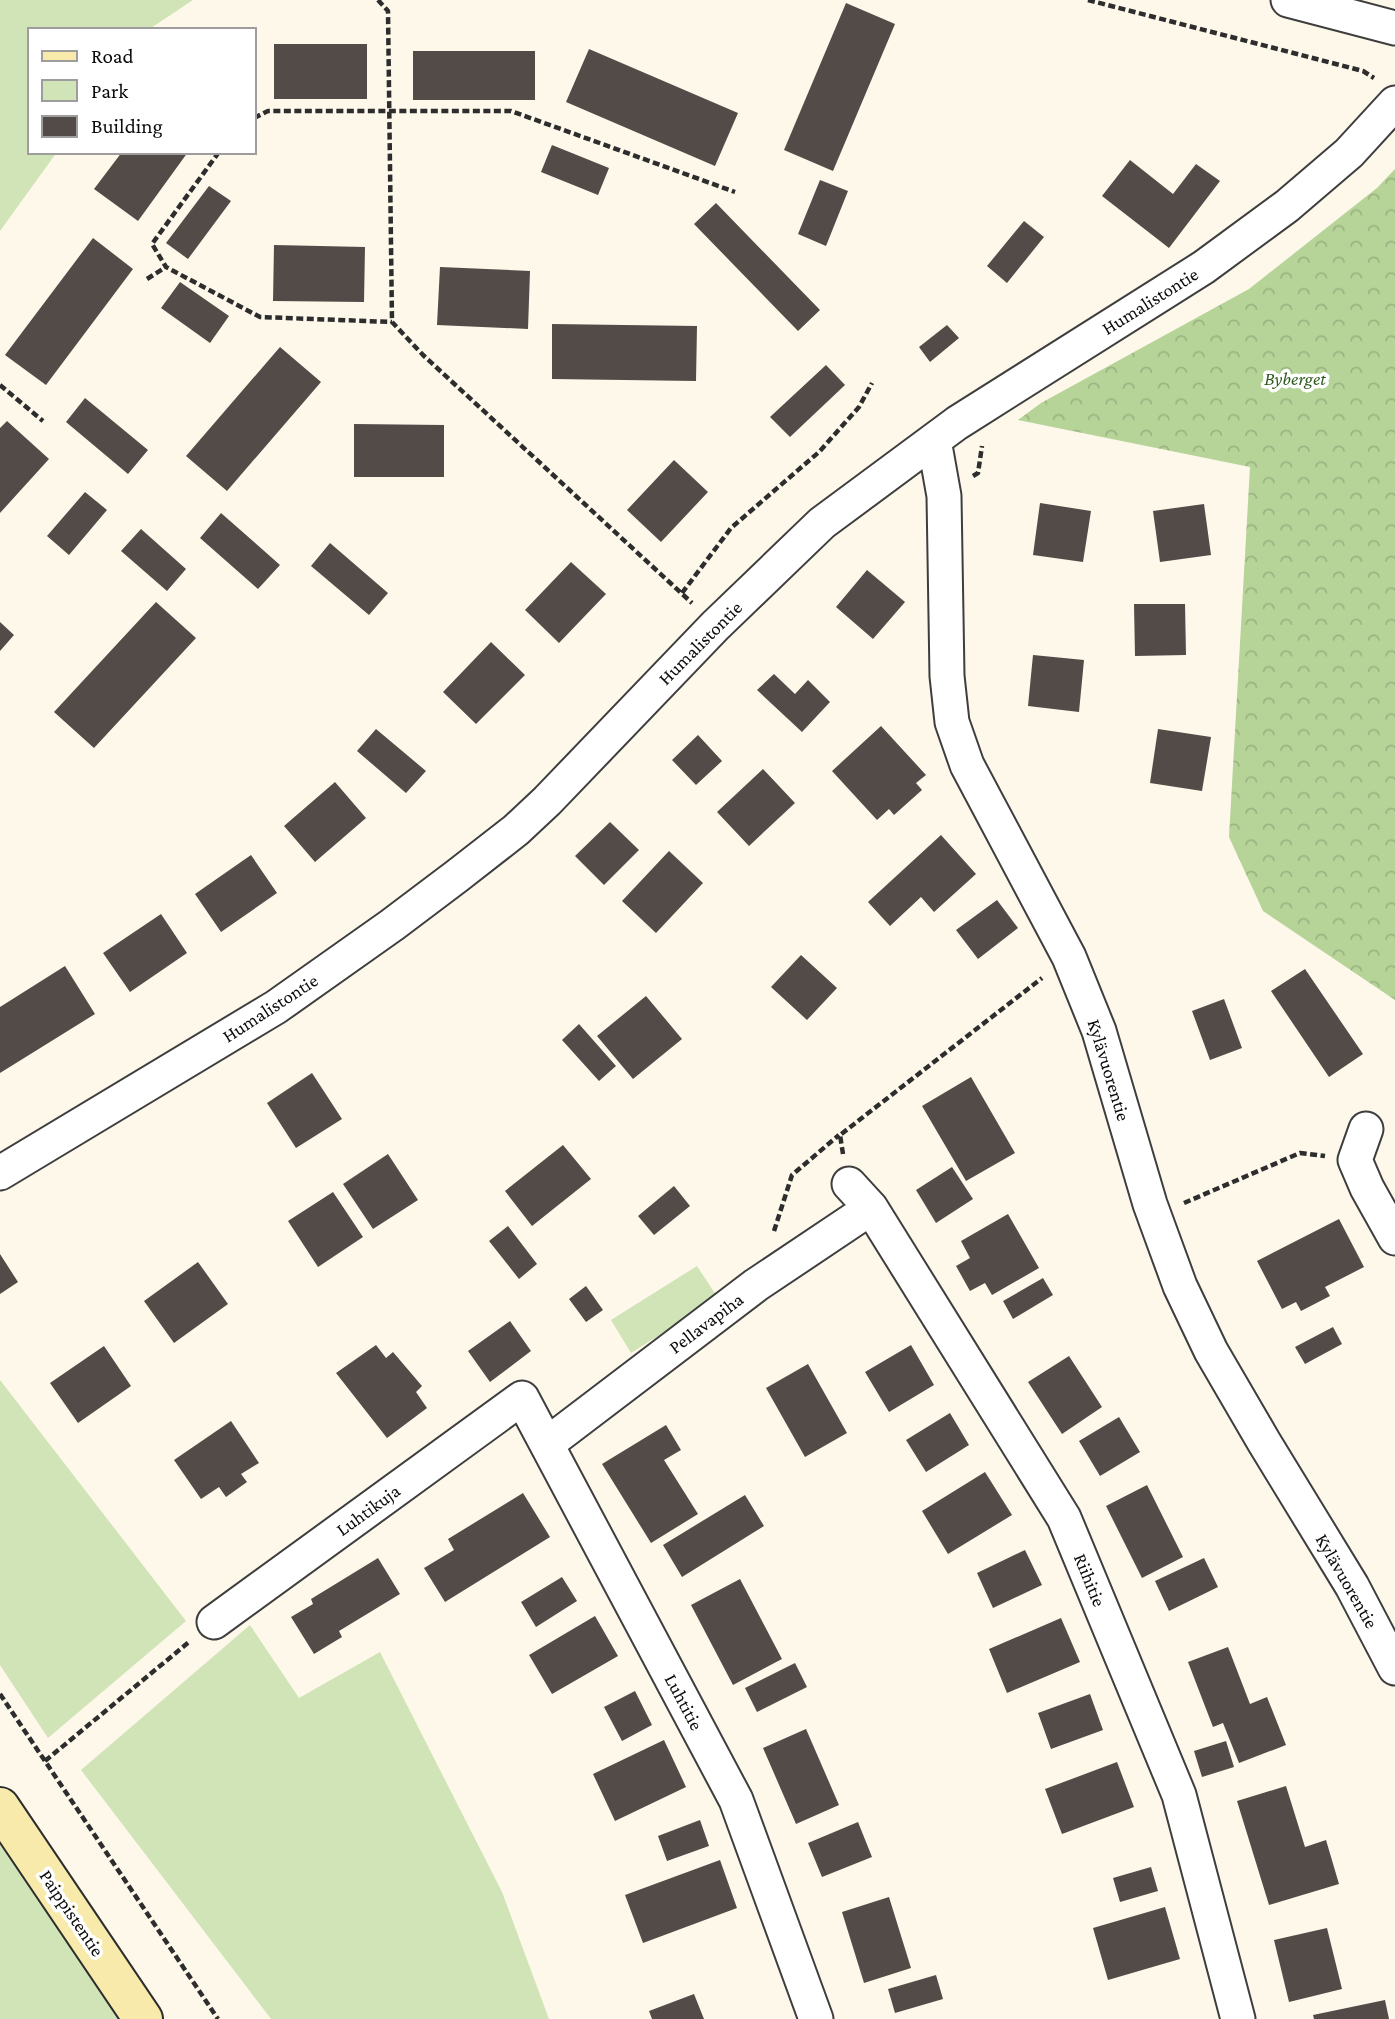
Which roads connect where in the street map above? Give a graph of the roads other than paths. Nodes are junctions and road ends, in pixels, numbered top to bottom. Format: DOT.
graph roads {
  1 [pos="1288,0"];
  2 [pos="1395,28"];
  3 [pos="1386,92"];
  4 [pos="934,440"];
  5 [pos="1366,1129"];
  6 [pos="0,1173"];
  7 [pos="849,1184"];
  8 [pos="871,1208"];
  9 [pos="1395,1238"];
  10 [pos="522,1398"];
  11 [pos="547,1444"];
  12 [pos="214,1622"];
  13 [pos="1395,1668"];
  14 [pos="0,1807"];
  15 [pos="143,2019"];
  16 [pos="816,2019"];
  17 [pos="1238,2019"];
  1 -- 2 [label="street"];
  3 -- 4 [label="street, Humalistontie"];
  4 -- 6 [label="street, Humalistontie"];
  4 -- 13 [label="street, Kylävuorentie"];
  5 -- 9 [label="street"];
  7 -- 8 [label="street, Riihitie"];
  8 -- 11 [label="street, Pellavapiha"];
  8 -- 17 [label="street, Riihitie"];
  10 -- 11 [label="street, Luhtitie"];
  10 -- 12 [label="street, Luhtikuja"];
  11 -- 16 [label="street, Luhtitie"];
  14 -- 15 [label="street, Paippistentie"];
}
